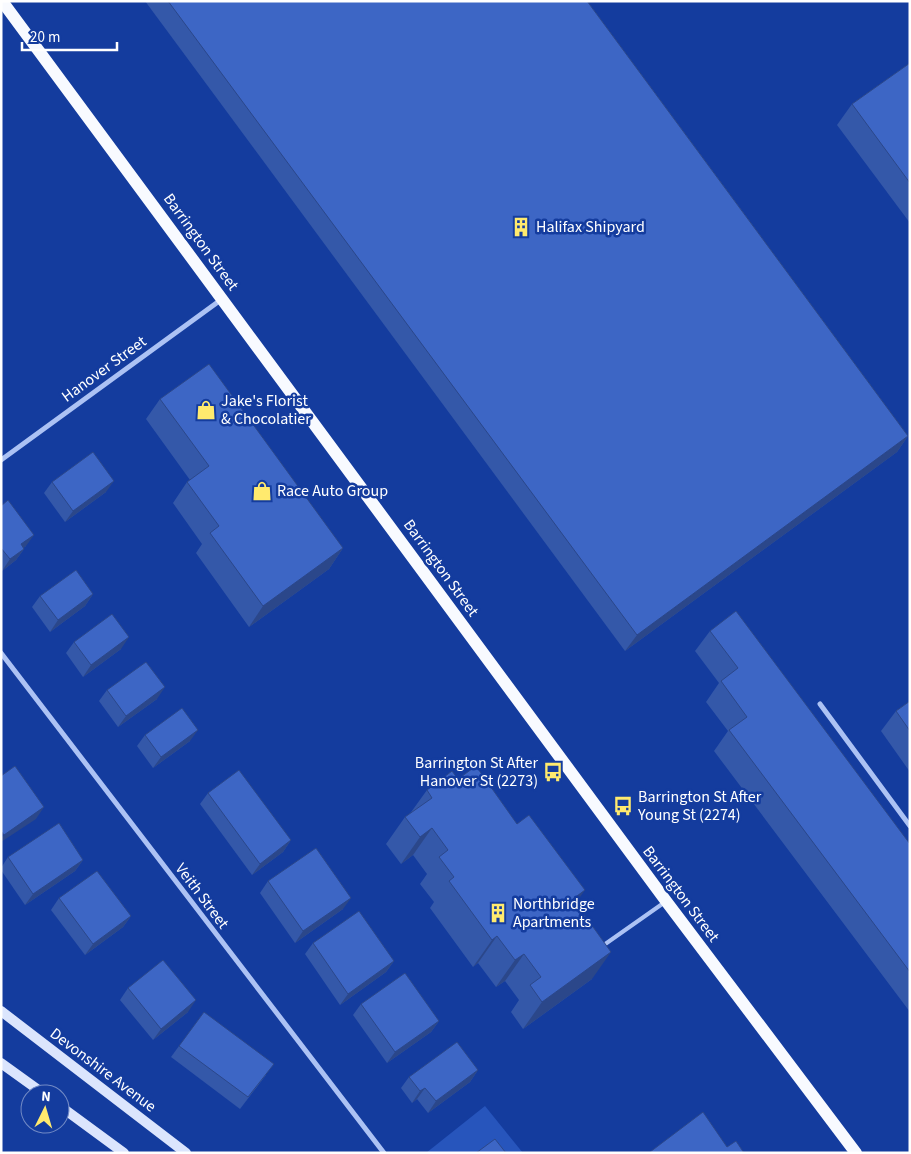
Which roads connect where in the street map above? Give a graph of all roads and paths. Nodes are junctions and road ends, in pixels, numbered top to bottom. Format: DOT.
graph roads {
  1 [pos="2,1"];
  2 [pos="222,299"];
  3 [pos="1,460"];
  4 [pos="1,654"];
  5 [pos="820,704"];
  6 [pos="910,826"];
  7 [pos="666,901"];
  8 [pos="595,951"];
  9 [pos="1,1011"];
  10 [pos="1,1063"];
  11 [pos="30,1084"];
  12 [pos="70,1113"];
  13 [pos="124,1153"];
  14 [pos="186,1153"];
  15 [pos="384,1153"];
  16 [pos="856,1153"];
  1 -- 2 [label="main road, Barrington Street"];
  2 -- 3 [label="street, Hanover Street"];
  2 -- 7 [label="main road, Barrington Street"];
  4 -- 15 [label="street, Veith Street"];
  5 -- 6 [label="street"];
  7 -- 8 [label="lane"];
  7 -- 16 [label="main road, Barrington Street"];
  9 -- 14 [label="street, Devonshire Avenue"];
  10 -- 11 [label="street"];
  12 -- 13 [label="street"];
}
